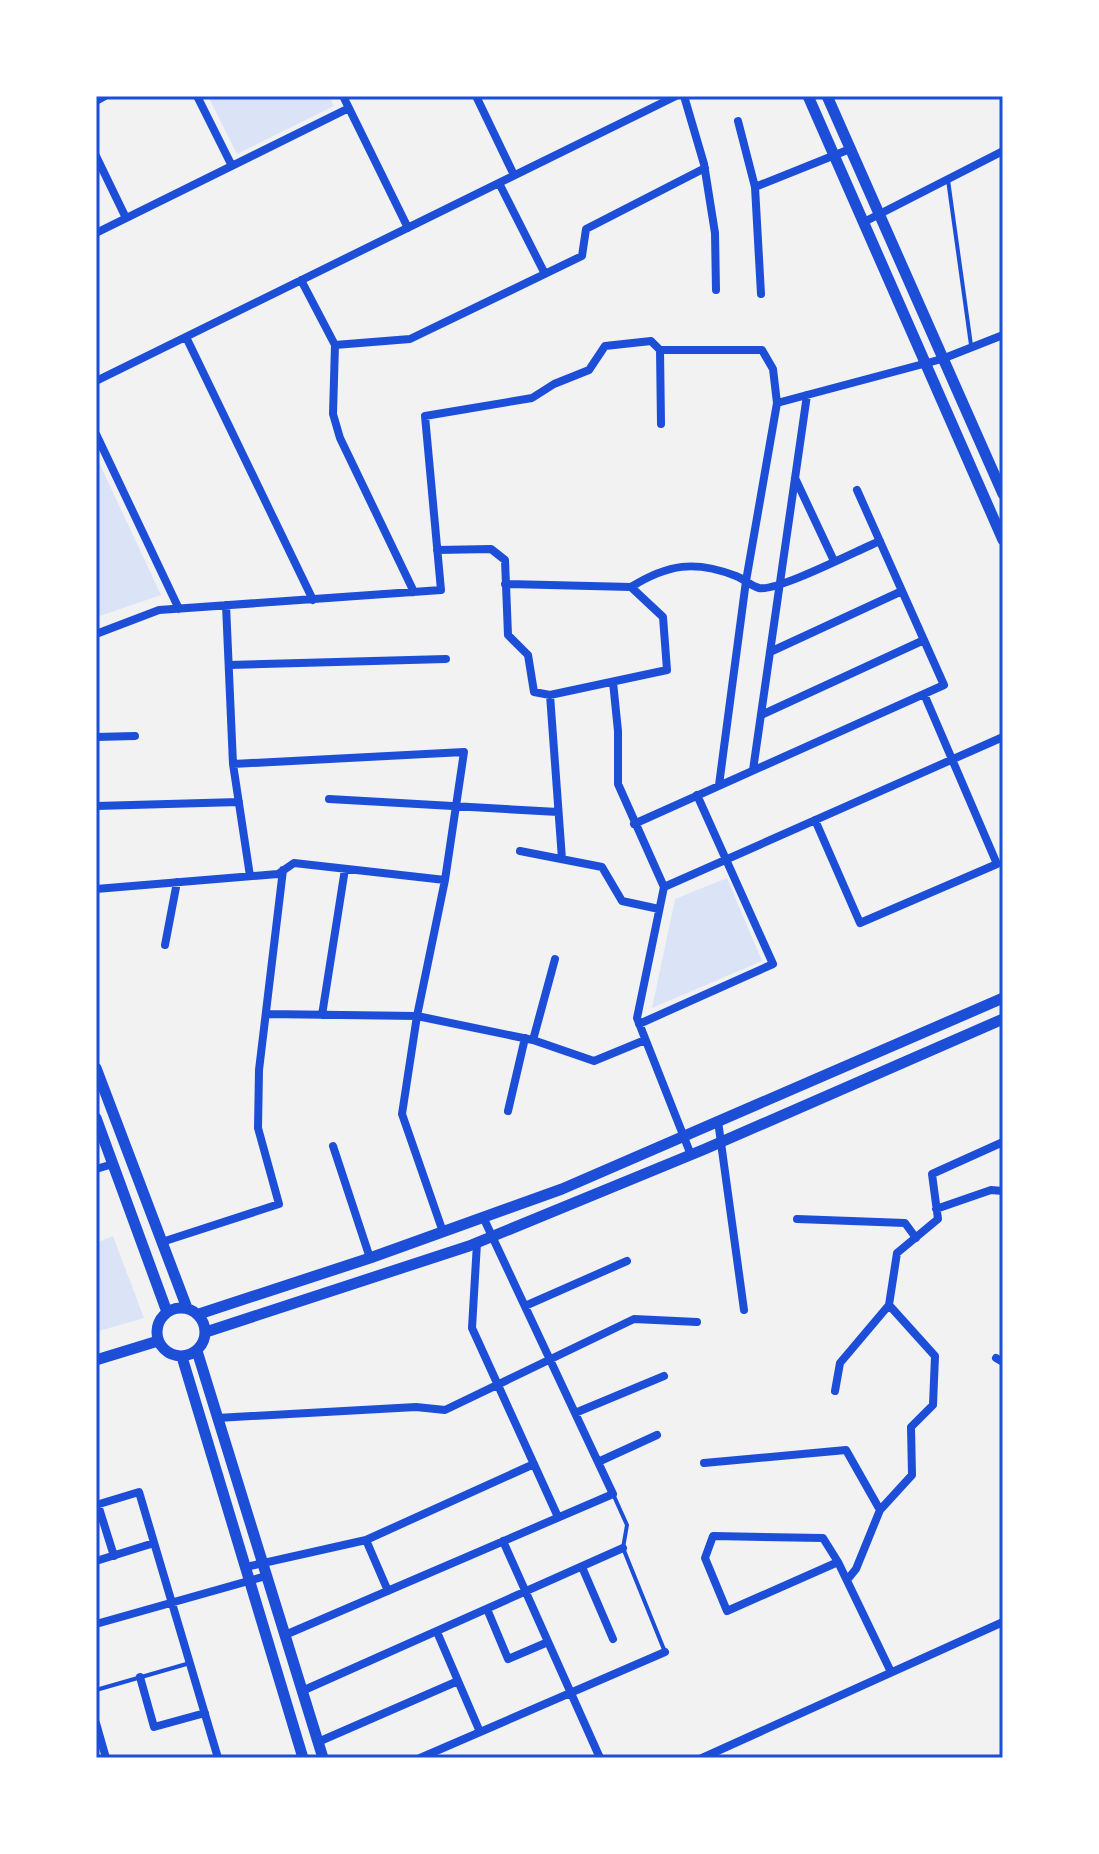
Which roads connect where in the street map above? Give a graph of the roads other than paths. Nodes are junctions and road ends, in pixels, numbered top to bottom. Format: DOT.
graph roads {
  1 [pos="105,96"];
  2 [pos="197,96"];
  3 [pos="343,96"];
  4 [pos="476,96"];
  5 [pos="676,96"];
  6 [pos="684,96"];
  7 [pos="808,96"];
  8 [pos="827,96"];
  9 [pos="96,101"];
  10 [pos="349,108"];
  11 [pos="738,121"];
  12 [pos="850,149"];
  13 [pos="1003,151"];
  14 [pos="835,155"];
  15 [pos="96,156"];
  16 [pos="232,166"];
  17 [pos="705,168"];
  18 [pos="514,175"];
  19 [pos="948,179"];
  20 [pos="499,183"];
  21 [pos="755,187"];
  22 [pos="879,215"];
  23 [pos="126,218"];
  24 [pos="864,222"];
  25 [pos="408,228"];
  26 [pos="96,233"];
  27 [pos="545,274"];
  28 [pos="301,280"];
  29 [pos="716,290"];
  30 [pos="761,294"];
  31 [pos="1003,335"];
  32 [pos="186,337"];
  33 [pos="335,345"];
  34 [pos="971,347"];
  35 [pos="660,350"];
  36 [pos="942,359"];
  37 [pos="926,363"];
  38 [pos="96,381"];
  39 [pos="807,395"];
  40 [pos="777,403"];
  41 [pos="661,424"];
  42 [pos="96,434"];
  43 [pos="795,478"];
  44 [pos="857,490"];
  45 [pos="1003,494"];
  46 [pos="1003,540"];
  47 [pos="880,541"];
  48 [pos="437,550"];
  49 [pos="834,561"];
  50 [pos="746,581"];
  51 [pos="505,584"];
  52 [pos="780,584"];
  53 [pos="631,587"];
  54 [pos="902,591"];
  55 [pos="414,592"];
  56 [pos="313,600"];
  57 [pos="226,605"];
  58 [pos="179,609"];
  59 [pos="96,634"];
  60 [pos="924,640"];
  61 [pos="770,652"];
  62 [pos="446,659"];
  63 [pos="229,665"];
  64 [pos="613,682"];
  65 [pos="924,694"];
  66 [pos="550,695"];
  67 [pos="761,715"];
  68 [pos="135,736"];
  69 [pos="96,737"];
  70 [pos="1003,737"];
  71 [pos="952,760"];
  72 [pos="233,764"];
  73 [pos="753,770"];
  74 [pos="719,785"];
  75 [pos="697,795"];
  76 [pos="329,799"];
  77 [pos="239,802"];
  78 [pos="96,806"];
  79 [pos="456,806"];
  80 [pos="558,812"];
  81 [pos="815,820"];
  82 [pos="634,824"];
  83 [pos="520,851"];
  84 [pos="562,859"];
  85 [pos="726,859"];
  86 [pos="345,869"];
  87 [pos="283,870"];
  88 [pos="250,876"];
  89 [pos="445,880"];
  90 [pos="177,882"];
  91 [pos="664,887"];
  92 [pos="96,889"];
  93 [pos="659,909"];
  94 [pos="165,945"];
  95 [pos="555,959"];
  96 [pos="1003,998"];
  97 [pos="266,1014"];
  98 [pos="322,1015"];
  99 [pos="417,1016"];
  100 [pos="1003,1019"];
  101 [pos="639,1024"];
  102 [pos="529,1039"];
  103 [pos="645,1040"];
  104 [pos="96,1068"];
  105 [pos="508,1111"];
  106 [pos="96,1118"];
  107 [pos="718,1121"];
  108 [pos="683,1136"];
  109 [pos="1003,1142"];
  110 [pos="720,1143"];
  111 [pos="333,1146"];
  112 [pos="691,1155"];
  113 [pos="113,1164"];
  114 [pos="96,1169"];
  115 [pos="1003,1191"];
  116 [pos="936,1209"];
  117 [pos="483,1217"];
  118 [pos="797,1219"];
  119 [pos="443,1232"];
  120 [pos="492,1237"];
  121 [pos="916,1238"];
  122 [pos="162,1242"];
  123 [pos="477,1243"];
  124 [pos="370,1258"];
  125 [pos="627,1261"];
  126 [pos="889,1305"];
  127 [pos="525,1306"];
  128 [pos="187,1308"];
  129 [pos="744,1310"];
  130 [pos="167,1312"];
  131 [pos="199,1314"];
  132 [pos="697,1322"];
  133 [pos="206,1332"];
  134 [pos="158,1341"];
  135 [pos="197,1351"];
  136 [pos="182,1357"];
  137 [pos="96,1360"];
  138 [pos="551,1361"];
  139 [pos="664,1376"];
  140 [pos="498,1385"];
  141 [pos="835,1391"];
  142 [pos="575,1413"];
  143 [pos="217,1418"];
  144 [pos="657,1435"];
  145 [pos="598,1462"];
  146 [pos="704,1463"];
  147 [pos="534,1464"];
  148 [pos="613,1494"];
  149 [pos="97,1505"];
  150 [pos="880,1510"];
  151 [pos="558,1517"];
  152 [pos="366,1540"];
  153 [pos="503,1541"];
  154 [pos="154,1543"];
  155 [pos="623,1548"];
  156 [pos="114,1556"];
  157 [pos="96,1561"];
  158 [pos="838,1562"];
  159 [pos="262,1563"];
  160 [pos="246,1567"];
  161 [pos="582,1567"];
  162 [pos="266,1576"];
  163 [pos="847,1580"];
  164 [pos="250,1581"];
  165 [pos="388,1591"];
  166 [pos="526,1592"];
  167 [pos="172,1602"];
  168 [pos="487,1609"];
  169 [pos="1003,1622"];
  170 [pos="96,1624"];
  171 [pos="437,1632"];
  172 [pos="285,1635"];
  173 [pos="613,1639"];
  174 [pos="548,1642"];
  175 [pos="665,1652"];
  176 [pos="190,1663"];
  177 [pos="891,1672"];
  178 [pos="140,1677"];
  179 [pos="458,1681"];
  180 [pos="96,1690"];
  181 [pos="302,1691"];
  182 [pos="571,1693"];
  183 [pos="205,1713"];
  184 [pos="96,1723"];
  185 [pos="480,1732"];
  186 [pos="318,1742"];
  187 [pos="102,1755"];
  188 [pos="218,1758"];
  189 [pos="303,1758"];
  190 [pos="323,1758"];
  191 [pos="420,1758"];
  192 [pos="600,1758"];
  193 [pos="702,1758"];
  1 -- 9 [label="street"];
  2 -- 16 [label="street"];
  3 -- 10 [label="street"];
  4 -- 18 [label="street"];
  5 -- 18 [label="street"];
  6 -- 17 [label="street"];
  7 -- 14 [label="street"];
  8 -- 12 [label="street"];
  10 -- 16 [label="street"];
  10 -- 25 [label="street"];
  11 -- 21 [label="street"];
  12 -- 14 [label="street"];
  12 -- 22 [label="street"];
  13 -- 19 [label="street"];
  14 -- 21 [label="street"];
  14 -- 24 [label="street"];
  15 -- 23 [label="street"];
  16 -- 23 [label="street"];
  17 -- 27 [label="street"];
  17 -- 29 [label="street"];
  18 -- 20 [label="street"];
  19 -- 22 [label="street"];
  19 -- 34 [label="lane"];
  20 -- 25 [label="street"];
  20 -- 27 [label="street"];
  21 -- 30 [label="street"];
  22 -- 24 [label="street"];
  22 -- 36 [label="street"];
  23 -- 26 [label="street"];
  24 -- 37 [label="street"];
  25 -- 28 [label="street"];
  27 -- 33 [label="street"];
  28 -- 32 [label="street"];
  28 -- 33 [label="street"];
  31 -- 34 [label="street"];
  32 -- 38 [label="street"];
  32 -- 56 [label="street"];
  33 -- 55 [label="street"];
  34 -- 36 [label="street"];
  35 -- 40 [label="street"];
  35 -- 41 [label="street"];
  35 -- 48 [label="street"];
  36 -- 37 [label="street"];
  36 -- 45 [label="street"];
  37 -- 39 [label="street"];
  37 -- 46 [label="street"];
  39 -- 40 [label="street"];
  39 -- 43 [label="street"];
  40 -- 50 [label="street"];
  42 -- 58 [label="street"];
  43 -- 49 [label="street"];
  43 -- 52 [label="street"];
  44 -- 47 [label="street"];
  47 -- 49 [label="street"];
  47 -- 54 [label="street"];
  48 -- 51 [label="street"];
  48 -- 55 [label="street"];
  49 -- 52 [label="street"];
  50 -- 52 [label="street"];
  50 -- 53 [label="street"];
  50 -- 74 [label="street"];
  51 -- 53 [label="street"];
  51 -- 66 [label="street"];
  52 -- 61 [label="street"];
  53 -- 64 [label="street"];
  54 -- 60 [label="street"];
  54 -- 61 [label="street"];
  55 -- 56 [label="street"];
  56 -- 57 [label="street"];
  57 -- 58 [label="street"];
  57 -- 63 [label="street"];
  58 -- 59 [label="street"];
  60 -- 65 [label="street"];
  60 -- 67 [label="street"];
  61 -- 67 [label="street"];
  62 -- 63 [label="street"];
  63 -- 72 [label="street"];
  64 -- 66 [label="street"];
  64 -- 82 [label="street"];
  65 -- 71 [label="street"];
  65 -- 73 [label="street"];
  66 -- 80 [label="street"];
  67 -- 73 [label="street"];
  68 -- 69 [label="street"];
  70 -- 71 [label="street"];
  71 -- 81 [label="street"];
  71 -- 81 [label="street"];
  72 -- 77 [label="street"];
  72 -- 79 [label="street"];
  73 -- 74 [label="street"];
  74 -- 75 [label="street"];
  75 -- 82 [label="street"];
  75 -- 85 [label="street"];
  76 -- 79 [label="street"];
  77 -- 78 [label="street"];
  77 -- 88 [label="street"];
  79 -- 80 [label="street"];
  79 -- 89 [label="street"];
  80 -- 84 [label="street"];
  81 -- 85 [label="street"];
  82 -- 91 [label="street"];
  83 -- 84 [label="street"];
  84 -- 93 [label="street"];
  85 -- 91 [label="street"];
  85 -- 101 [label="street"];
  86 -- 87 [label="street"];
  86 -- 89 [label="street"];
  86 -- 98 [label="street"];
  87 -- 88 [label="street"];
  87 -- 97 [label="street"];
  88 -- 90 [label="street"];
  89 -- 99 [label="street"];
  90 -- 92 [label="street"];
  90 -- 94 [label="street"];
  91 -- 93 [label="street"];
  93 -- 101 [label="street"];
  95 -- 102 [label="street"];
  96 -- 107 [label="street"];
  97 -- 98 [label="street"];
  97 -- 122 [label="street"];
  98 -- 99 [label="street"];
  99 -- 102 [label="street"];
  99 -- 119 [label="street"];
  100 -- 110 [label="street"];
  101 -- 103 [label="street"];
  102 -- 103 [label="street"];
  102 -- 105 [label="street"];
  103 -- 108 [label="street"];
  104 -- 122 [label="street"];
  106 -- 113 [label="street"];
  107 -- 108 [label="street"];
  107 -- 110 [label="street"];
  108 -- 112 [label="street"];
  108 -- 117 [label="street"];
  109 -- 116 [label="street"];
  110 -- 112 [label="street"];
  110 -- 129 [label="street"];
  111 -- 124 [label="street"];
  112 -- 120 [label="street"];
  113 -- 114 [label="street"];
  113 -- 130 [label="street"];
  115 -- 116 [label="street"];
  116 -- 121 [label="street"];
  117 -- 119 [label="street"];
  117 -- 120 [label="street"];
  118 -- 121 [label="street"];
  119 -- 124 [label="street"];
  120 -- 123 [label="street"];
  120 -- 127 [label="street"];
  121 -- 126 [label="street"];
  122 -- 128 [label="street"];
  123 -- 133 [label="street"];
  123 -- 140 [label="street"];
  124 -- 131 [label="street"];
  125 -- 127 [label="street"];
  126 -- 141 [label="street"];
  126 -- 150 [label="street"];
  127 -- 138 [label="street"];
  128 -- 130 [label="street"];
  128 -- 131 [label="street"];
  130 -- 134 [label="street"];
  131 -- 133 [label="street"];
  132 -- 138 [label="street"];
  133 -- 135 [label="street"];
  134 -- 136 [label="street"];
  134 -- 137 [label="street"];
  135 -- 136 [label="street"];
  135 -- 143 [label="street"];
  136 -- 160 [label="street"];
  138 -- 140 [label="street"];
  138 -- 142 [label="street"];
  139 -- 142 [label="street"];
  140 -- 143 [label="street"];
  140 -- 147 [label="street"];
  142 -- 145 [label="street"];
  143 -- 159 [label="street"];
  144 -- 145 [label="street"];
  145 -- 148 [label="street"];
  146 -- 150 [label="street"];
  147 -- 151 [label="street"];
  147 -- 152 [label="street"];
  148 -- 151 [label="street"];
  148 -- 155 [label="lane"];
  149 -- 154 [label="street"];
  149 -- 156 [label="street"];
  150 -- 163 [label="street"];
  151 -- 153 [label="street"];
  152 -- 159 [label="street"];
  152 -- 165 [label="street"];
  153 -- 165 [label="street"];
  153 -- 166 [label="street"];
  154 -- 156 [label="street"];
  154 -- 167 [label="street"];
  155 -- 161 [label="street"];
  155 -- 175 [label="lane"];
  156 -- 157 [label="street"];
  158 -- 158 [label="street"];
  158 -- 163 [label="street"];
  159 -- 160 [label="street"];
  159 -- 162 [label="street"];
  160 -- 164 [label="street"];
  161 -- 166 [label="street"];
  161 -- 173 [label="street"];
  162 -- 164 [label="street"];
  162 -- 172 [label="street"];
  163 -- 177 [label="street"];
  164 -- 167 [label="street"];
  164 -- 189 [label="street"];
  165 -- 172 [label="street"];
  166 -- 168 [label="street"];
  166 -- 174 [label="street"];
  167 -- 170 [label="street"];
  167 -- 176 [label="street"];
  168 -- 171 [label="street"];
  168 -- 174 [label="street"];
  169 -- 177 [label="street"];
  171 -- 179 [label="street"];
  171 -- 181 [label="street"];
  172 -- 181 [label="street"];
  174 -- 182 [label="street"];
  175 -- 182 [label="street"];
  176 -- 178 [label="lane"];
  176 -- 183 [label="street"];
  177 -- 193 [label="street"];
  178 -- 180 [label="lane"];
  178 -- 183 [label="street"];
  179 -- 185 [label="street"];
  179 -- 186 [label="street"];
  181 -- 186 [label="street"];
  182 -- 185 [label="street"];
  182 -- 192 [label="street"];
  183 -- 188 [label="street"];
  184 -- 187 [label="street"];
  185 -- 191 [label="street"];
  186 -- 190 [label="street"];
}
